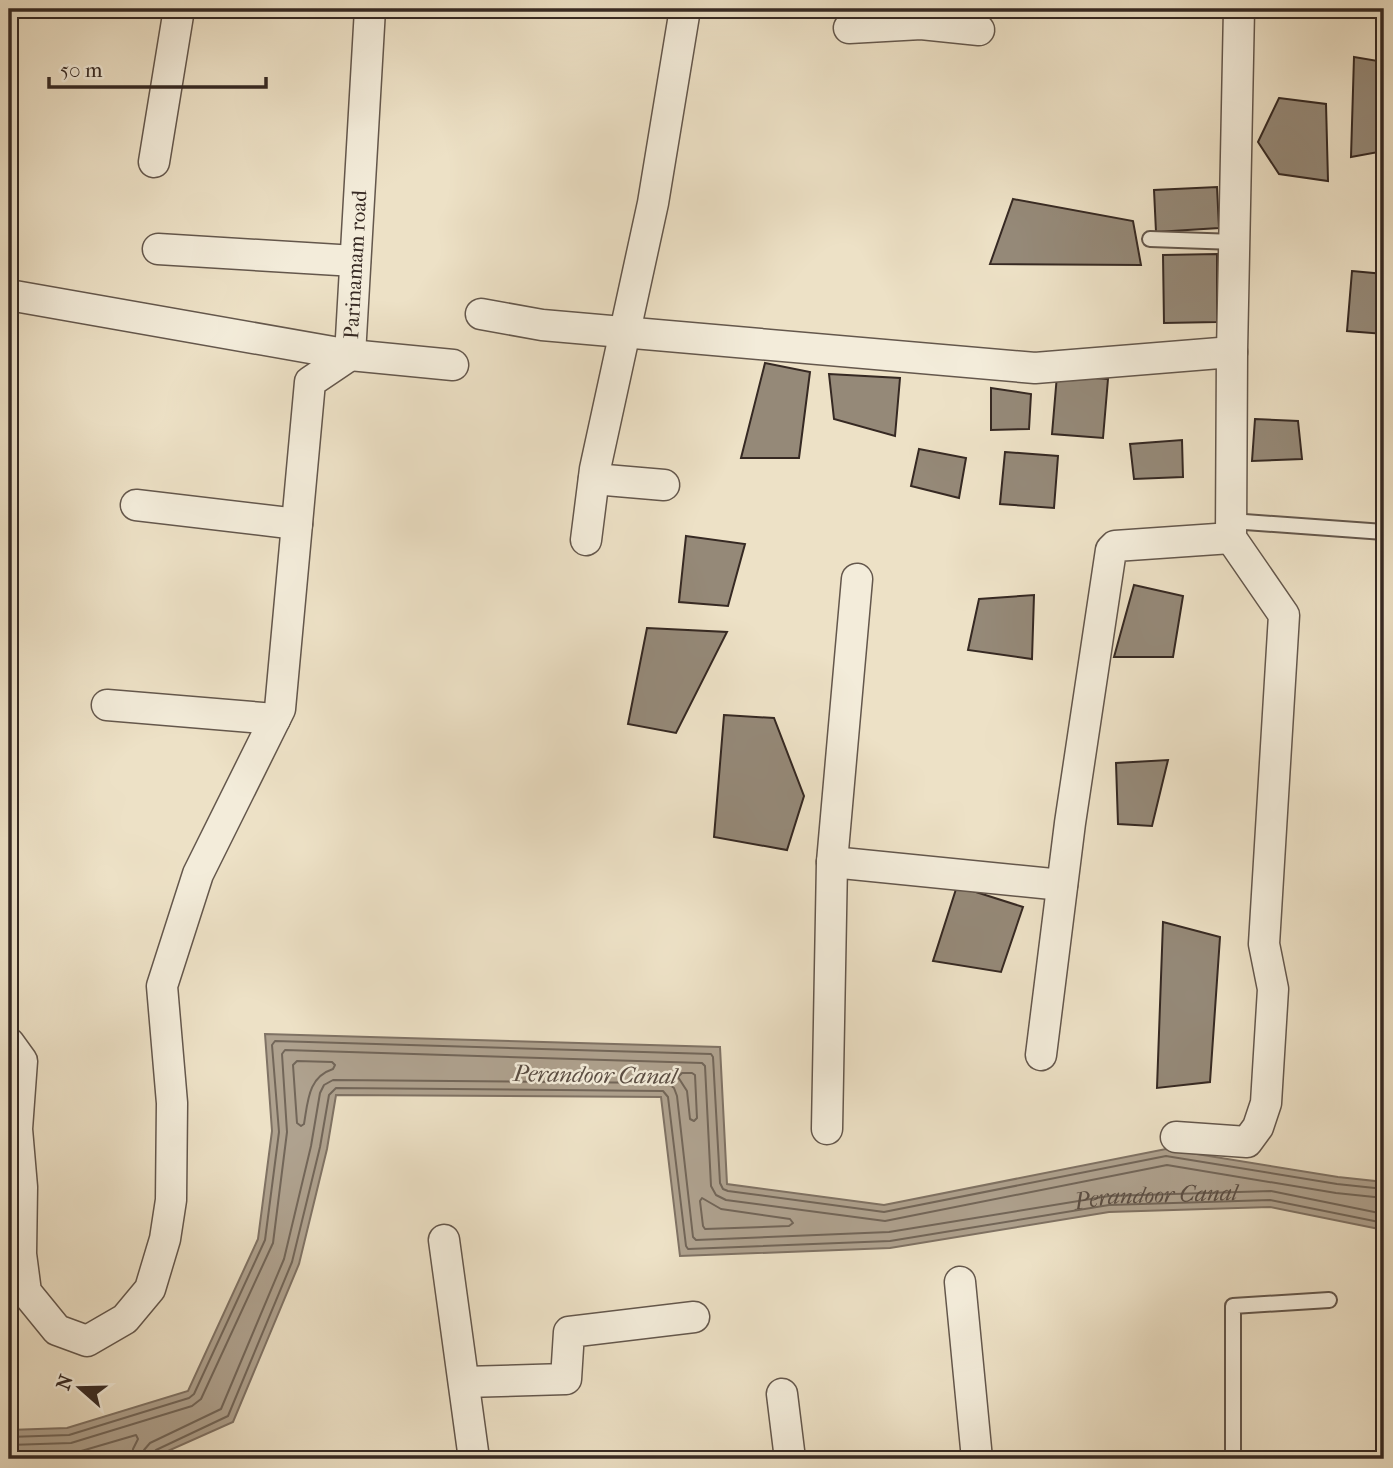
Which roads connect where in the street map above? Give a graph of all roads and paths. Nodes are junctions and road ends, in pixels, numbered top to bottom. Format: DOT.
graph roads {
  1 [pos="179,9"];
  2 [pos="370,9"];
  3 [pos="685,9"];
  4 [pos="1240,9"];
  5 [pos="922,16"];
  6 [pos="849,28"];
  7 [pos="979,30"];
  8 [pos="154,162"];
  9 [pos="1150,239"];
  10 [pos="1235,242"];
  11 [pos="158,249"];
  12 [pos="355,261"];
  13 [pos="9,295"];
  14 [pos="481,314"];
  15 [pos="624,332"];
  16 [pos="1232,352"];
  17 [pos="350,355"];
  18 [pos="453,365"];
  19 [pos="594,480"];
  20 [pos="664,485"];
  21 [pos="136,505"];
  22 [pos="297,524"];
  23 [pos="1231,530"];
  24 [pos="1384,532"];
  25 [pos="586,540"];
  26 [pos="857,579"];
  27 [pos="107,705"];
  28 [pos="277,714"];
  29 [pos="832,862"];
  30 [pos="1062,885"];
  31 [pos="9,1044"];
  32 [pos="1041,1055"];
  33 [pos="827,1129"];
  34 [pos="1176,1137"];
  35 [pos="444,1240"];
  36 [pos="960,1282"];
  37 [pos="1329,1300"];
  38 [pos="694,1317"];
  39 [pos="464,1382"];
  40 [pos="782,1394"];
  41 [pos="474,1459"];
  42 [pos="790,1459"];
  43 [pos="978,1459"];
  44 [pos="1233,1459"];
  1 -- 8 [label="street"];
  2 -- 12 [label="street, Parinamam road"];
  3 -- 15 [label="street"];
  4 -- 10 [label="street"];
  5 -- 6 [label="street"];
  5 -- 7 [label="street"];
  9 -- 10 [label="lane"];
  10 -- 16 [label="street"];
  11 -- 12 [label="street"];
  12 -- 17 [label="street, Parinamam road"];
  13 -- 17 [label="street"];
  14 -- 15 [label="street"];
  15 -- 16 [label="street"];
  15 -- 19 [label="street"];
  16 -- 23 [label="street"];
  17 -- 18 [label="street"];
  17 -- 22 [label="street, Parinamam road"];
  19 -- 20 [label="street"];
  19 -- 25 [label="street"];
  21 -- 22 [label="street"];
  22 -- 28 [label="street, Parinamam road"];
  23 -- 24 [label="lane"];
  23 -- 30 [label="street"];
  23 -- 34 [label="street"];
  26 -- 29 [label="street"];
  27 -- 28 [label="street"];
  28 -- 31 [label="street"];
  29 -- 30 [label="street"];
  29 -- 33 [label="street"];
  30 -- 32 [label="street"];
  35 -- 39 [label="street"];
  36 -- 43 [label="street"];
  37 -- 44 [label="lane"];
  38 -- 39 [label="street"];
  39 -- 41 [label="street"];
  40 -- 42 [label="street"];
}
